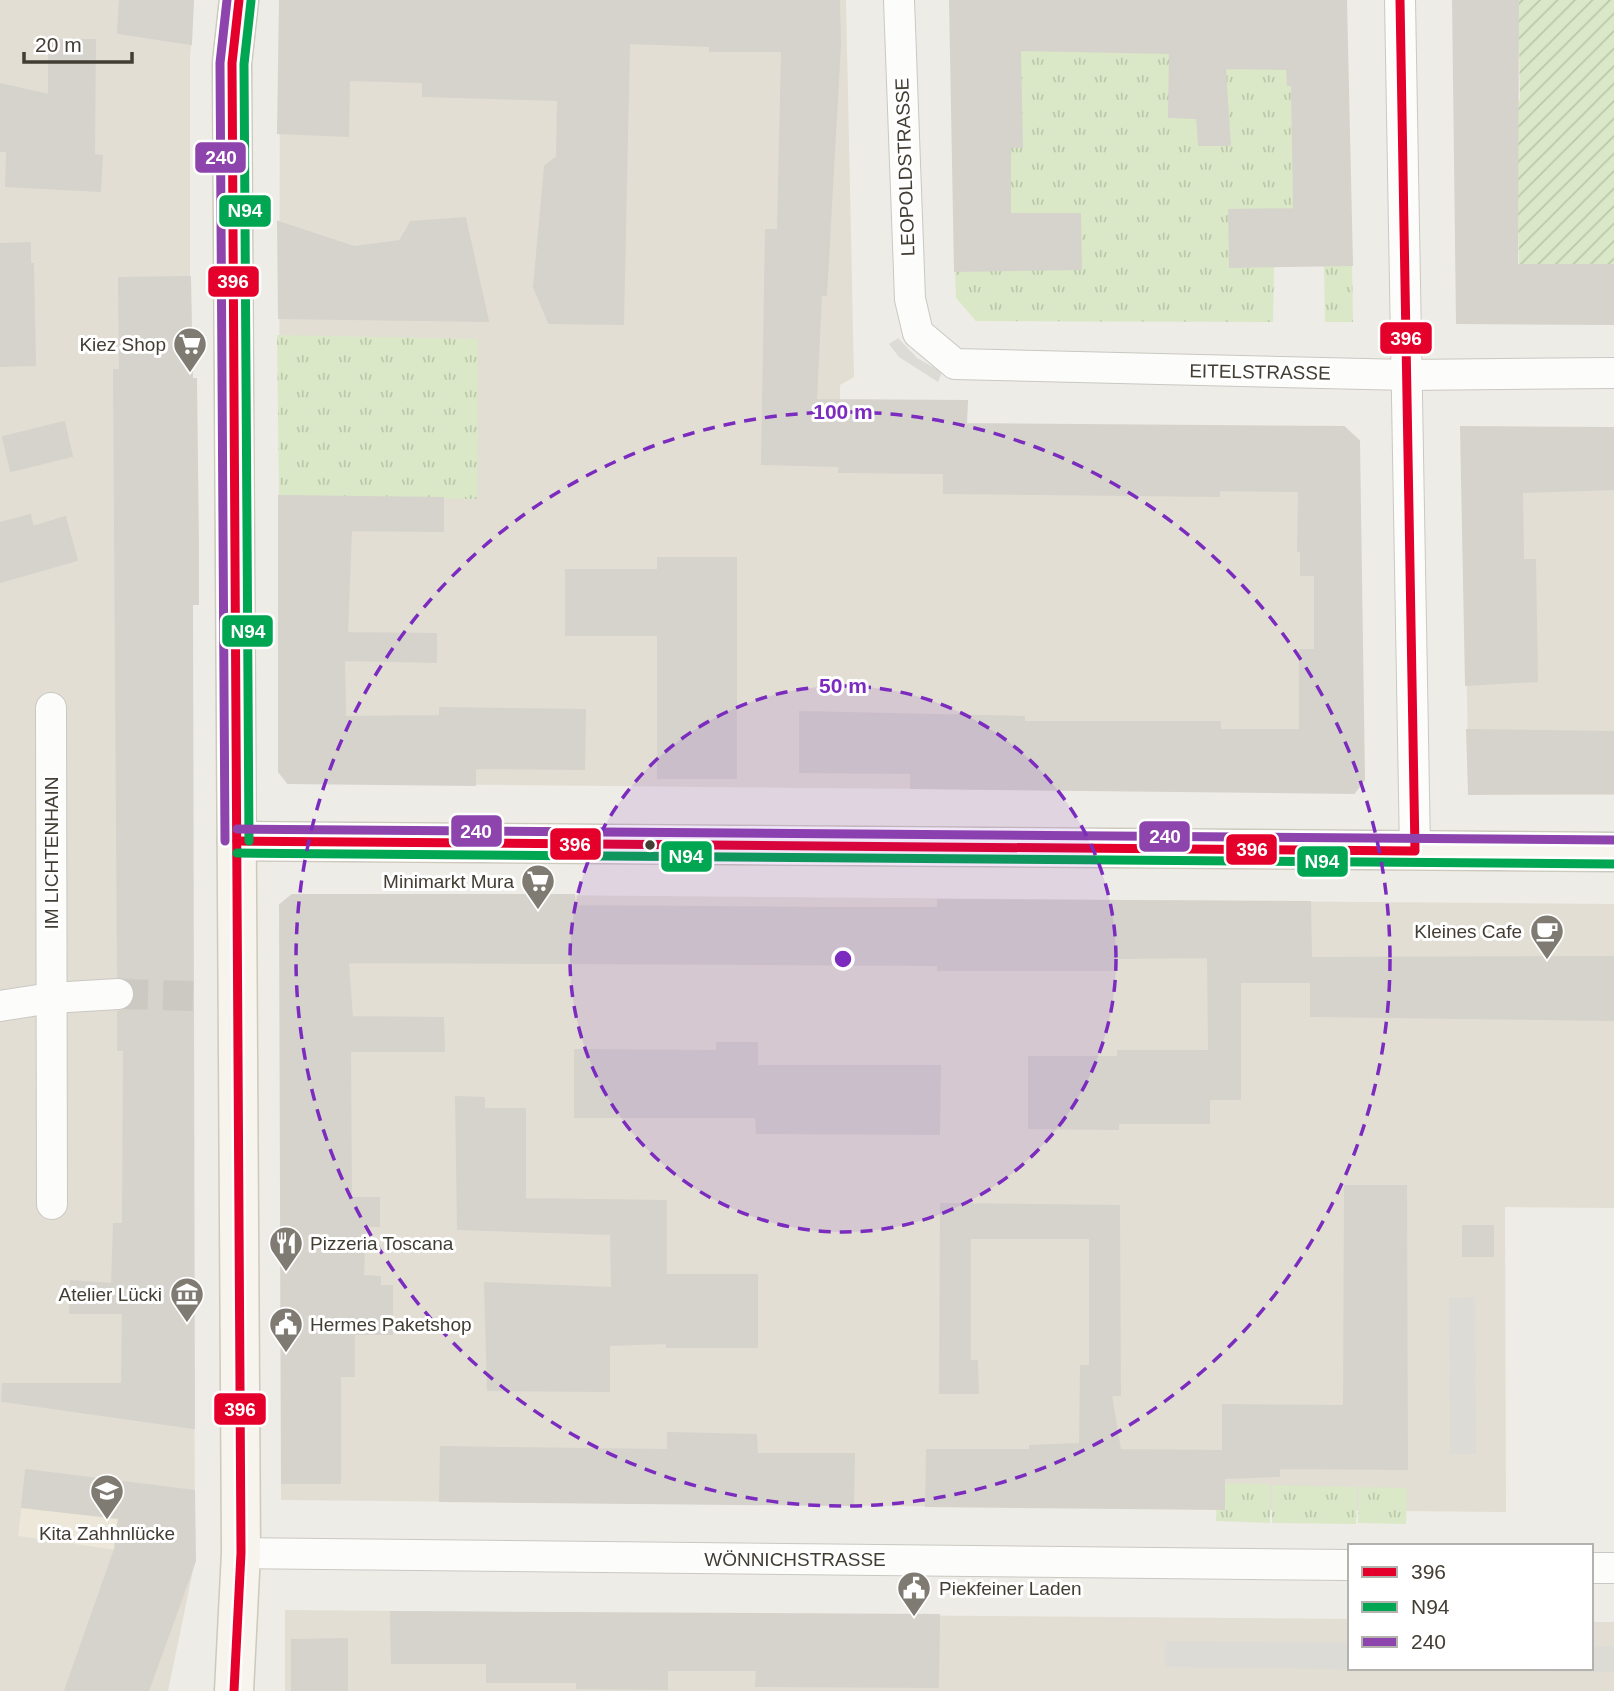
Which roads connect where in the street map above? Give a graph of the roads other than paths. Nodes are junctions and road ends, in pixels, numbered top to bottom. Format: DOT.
graph roads {
  1 [pos="239,0"];
  2 [pos="899,0"];
  3 [pos="1400,0"];
  4 [pos="918,333"];
  5 [pos="1614,373"];
  6 [pos="1407,375"];
  7 [pos="51,708"];
  8 [pos="237,841"];
  9 [pos="1415,850"];
  10 [pos="1614,852"];
  11 [pos="118,994"];
  12 [pos="51,998"];
  13 [pos="0,1006"];
  14 [pos="52,1204"];
  15 [pos="241,1553"];
  16 [pos="1348,1565"];
  17 [pos="1593,1568"];
  18 [pos="1614,1568"];
  19 [pos="234,1691"];
  1 -- 8 [label="street"];
  2 -- 4 [label="street, LEOPOLDSTRASSE"];
  3 -- 6 [label="street"];
  4 -- 6 [label="street, EITELSTRASSE"];
  5 -- 6 [label="street, EITELSTRASSE"];
  6 -- 9 [label="street"];
  7 -- 12 [label="street, IM LICHTENHAIN"];
  8 -- 9 [label="street"];
  8 -- 15 [label="street"];
  9 -- 10 [label="street"];
  11 -- 12 [label="street"];
  12 -- 13 [label="street"];
  12 -- 14 [label="street, IM LICHTENHAIN"];
  15 -- 16 [label="street, WÖNNICHSTRASSE"];
  15 -- 19 [label="street"];
  17 -- 18 [label="street"];
}
